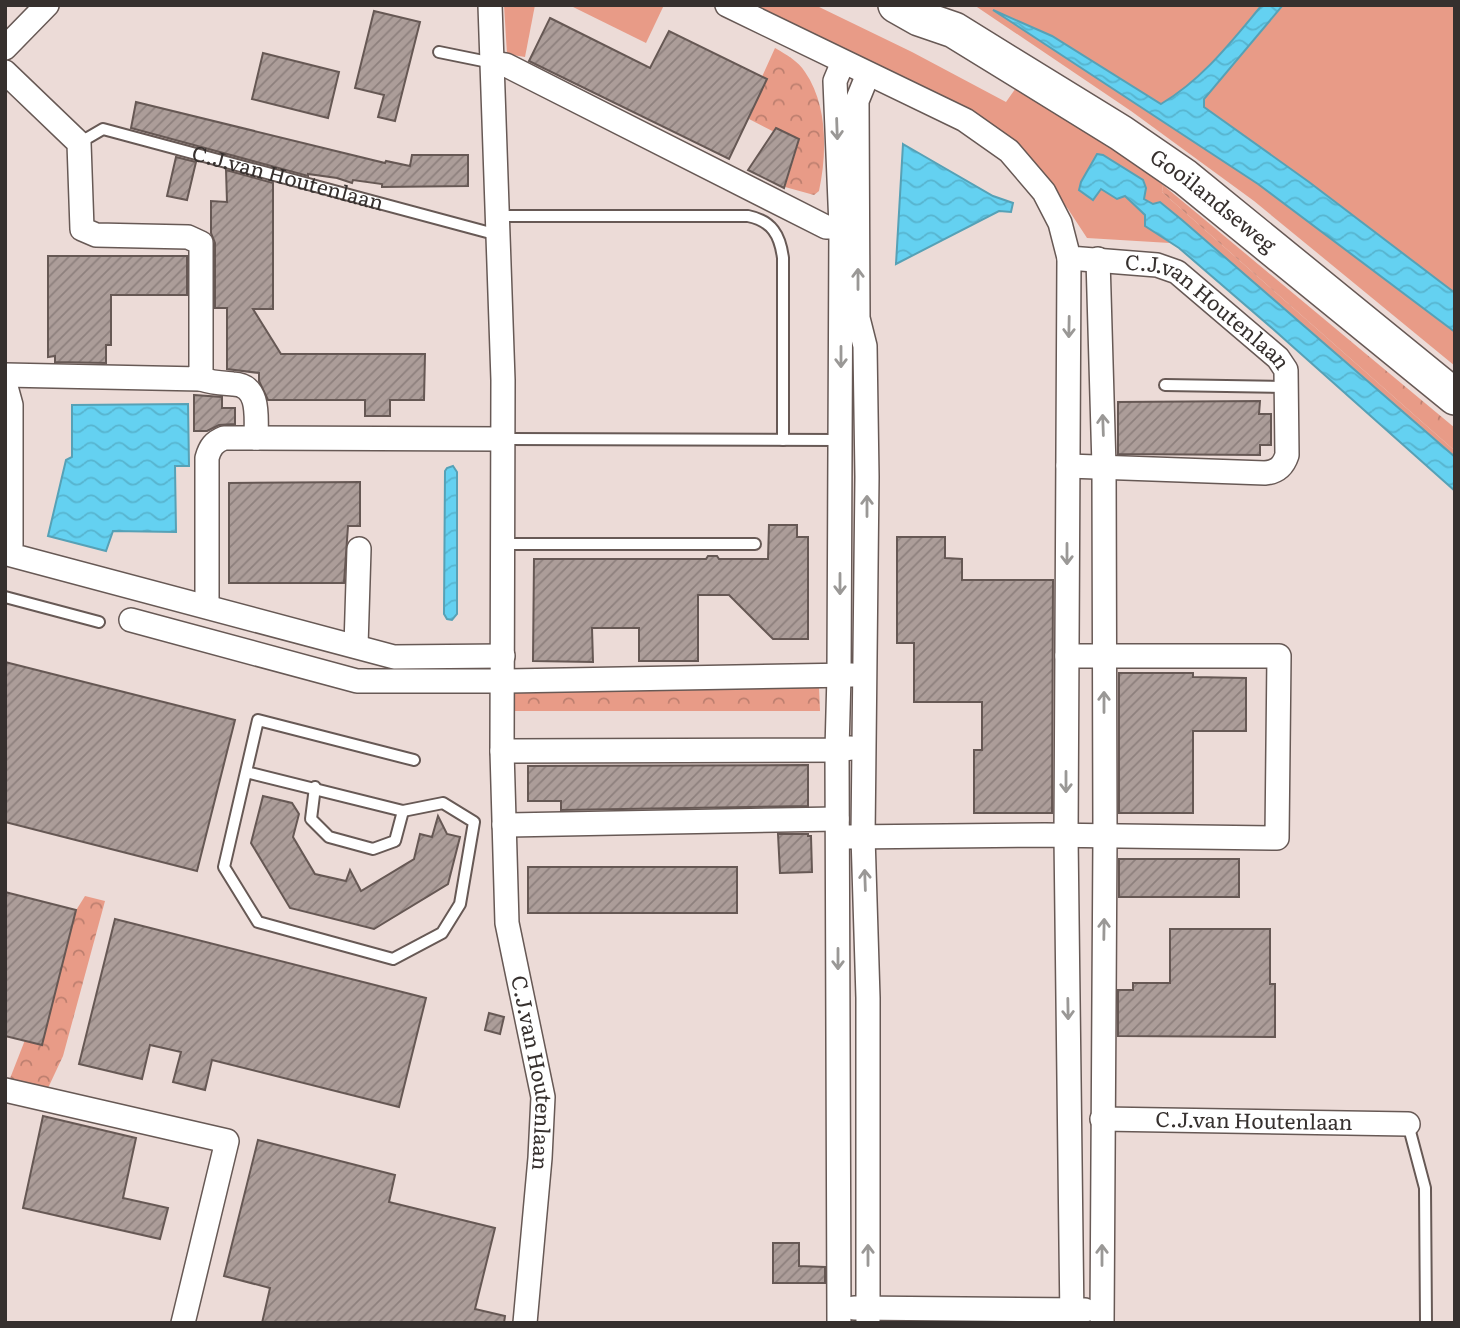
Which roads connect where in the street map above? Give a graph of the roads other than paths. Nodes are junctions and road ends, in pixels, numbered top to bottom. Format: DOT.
graph roads {
  1 [pos="47,5"];
  2 [pos="490,5"];
  3 [pos="727,5"];
  4 [pos="896,5"];
  5 [pos="930,5"];
  6 [pos="954,30"];
  7 [pos="5,48"];
  8 [pos="439,52"];
  9 [pos="843,62"];
  10 [pos="500,64"];
  11 [pos="5,72"];
  12 [pos="868,74"];
  13 [pos="79,143"];
  14 [pos="497,225"];
  15 [pos="849,227"];
  16 [pos="1069,258"];
  17 [pos="1098,259"];
  18 [pos="5,375"];
  19 [pos="201,379"];
  20 [pos="5,383"];
  21 [pos="1165,385"];
  22 [pos="1286,387"];
  23 [pos="1455,397"];
  24 [pos="256,438"];
  25 [pos="503,439"];
  26 [pos="783,440"];
  27 [pos="840,440"];
  28 [pos="1068,466"];
  29 [pos="1104,467"];
  30 [pos="503,544"];
  31 [pos="755,544"];
  32 [pos="359,549"];
  33 [pos="5,597"];
  34 [pos="206,605"];
  35 [pos="131,620"];
  36 [pos="99,622"];
  37 [pos="356,646"];
  38 [pos="503,656"];
  39 [pos="1067,656"];
  40 [pos="1104,656"];
  41 [pos="839,675"];
  42 [pos="866,675"];
  43 [pos="503,681"];
  44 [pos="865,746"];
  45 [pos="837,750"];
  46 [pos="502,751"];
  47 [pos="414,760"];
  48 [pos="246,772"];
  49 [pos="316,787"];
  50 [pos="403,811"];
  51 [pos="504,825"];
  52 [pos="837,829"];
  53 [pos="1066,835"];
  54 [pos="863,836"];
  55 [pos="1105,836"];
  56 [pos="838,909"];
  57 [pos="866,910"];
  58 [pos="838,998"];
  59 [pos="868,998"];
  60 [pos="5,1090"];
  61 [pos="838,1101"];
  62 [pos="867,1101"];
  63 [pos="1102,1119"];
  64 [pos="1408,1124"];
  65 [pos="839,1315"];
  66 [pos="868,1316"];
  67 [pos="1072,1316"];
  68 [pos="1103,1317"];
  69 [pos="183,1323"];
  70 [pos="524,1323"];
  71 [pos="1426,1323"];
  1 -- 7 [label="street"];
  2 -- 10 [label="street, C.J.van Houtenlaan"];
  3 -- 9 [label="street"];
  4 -- 6 [label="main road, Gooilandseweg"];
  5 -- 6 [label="main road, Gooilandseweg"];
  6 -- 23 [label="main road, Gooilandseweg"];
  8 -- 10 [label="lane"];
  9 -- 12 [label="street"];
  9 -- 15 [label="street, C.J.van Houtenlaan, one-way"];
  10 -- 14 [label="street, C.J.van Houtenlaan"];
  10 -- 15 [label="street"];
  11 -- 13 [label="street"];
  12 -- 15 [label="street, C.J.van Houtenlaan"];
  12 -- 16 [label="street"];
  13 -- 14 [label="lane, C.J.van Houtenlaan"];
  13 -- 19 [label="street"];
  14 -- 25 [label="street, C.J.van Houtenlaan"];
  14 -- 26 [label="lane"];
  15 -- 27 [label="street, C.J.van Houtenlaan, one-way"];
  42 -- 15 [label="street, C.J.van Houtenlaan, one-way"];
  16 -- 17 [label="street, C.J.van Houtenlaan"];
  16 -- 28 [label="street, one-way"];
  17 -- 22 [label="street, C.J.van Houtenlaan"];
  29 -- 17 [label="street, C.J.van Houtenlaan, one-way"];
  18 -- 19 [label="street"];
  19 -- 24 [label="street"];
  20 -- 34 [label="street"];
  21 -- 22 [label="lane"];
  22 -- 29 [label="street, C.J.van Houtenlaan"];
  24 -- 25 [label="street"];
  24 -- 34 [label="street"];
  25 -- 26 [label="lane"];
  25 -- 30 [label="street, C.J.van Houtenlaan"];
  26 -- 27 [label="lane"];
  27 -- 41 [label="street, C.J.van Houtenlaan, one-way"];
  28 -- 29 [label="street, C.J.van Houtenlaan"];
  28 -- 39 [label="street, one-way"];
  29 -- 40 [label="street, C.J.van Houtenlaan"];
  30 -- 31 [label="lane"];
  30 -- 38 [label="street, C.J.van Houtenlaan"];
  32 -- 37 [label="street"];
  33 -- 36 [label="lane"];
  34 -- 37 [label="street"];
  35 -- 43 [label="street"];
  37 -- 38 [label="street"];
  38 -- 43 [label="street, C.J.van Houtenlaan"];
  39 -- 40 [label="street"];
  39 -- 53 [label="street, one-way"];
  55 -- 40 [label="street, C.J.van Houtenlaan, one-way"];
  40 -- 55 [label="street"];
  41 -- 42 [label="street"];
  41 -- 43 [label="street"];
  41 -- 45 [label="street, C.J.van Houtenlaan"];
  42 -- 44 [label="street, C.J.van Houtenlaan"];
  43 -- 46 [label="street, C.J.van Houtenlaan"];
  44 -- 45 [label="street"];
  44 -- 54 [label="street, C.J.van Houtenlaan"];
  45 -- 46 [label="street"];
  45 -- 52 [label="street, C.J.van Houtenlaan"];
  46 -- 51 [label="street, C.J.van Houtenlaan"];
  47 -- 48 [label="lane"];
  48 -- 49 [label="lane"];
  48 -- 50 [label="lane"];
  49 -- 50 [label="lane"];
  49 -- 50 [label="lane"];
  51 -- 52 [label="street"];
  51 -- 70 [label="street, C.J.van Houtenlaan"];
  52 -- 54 [label="street"];
  52 -- 56 [label="street, C.J.van Houtenlaan"];
  53 -- 54 [label="street"];
  53 -- 55 [label="street"];
  53 -- 67 [label="street, one-way"];
  57 -- 54 [label="street, C.J.van Houtenlaan, one-way"];
  63 -- 55 [label="street, C.J.van Houtenlaan, one-way"];
  56 -- 57 [label="street"];
  56 -- 58 [label="street, C.J.van Houtenlaan, one-way"];
  57 -- 59 [label="street, C.J.van Houtenlaan"];
  58 -- 59 [label="street"];
  58 -- 61 [label="street, C.J.van Houtenlaan"];
  59 -- 62 [label="street, C.J.van Houtenlaan"];
  60 -- 69 [label="street"];
  61 -- 62 [label="street"];
  61 -- 65 [label="street, C.J.van Houtenlaan"];
  66 -- 62 [label="street, C.J.van Houtenlaan, one-way"];
  63 -- 64 [label="street, C.J.van Houtenlaan"];
  68 -- 63 [label="street, C.J.van Houtenlaan, one-way"];
  64 -- 71 [label="lane"];
  65 -- 66 [label="street, C.J.van Houtenlaan"];
  66 -- 67 [label="street, C.J.van Houtenlaan"];
  67 -- 68 [label="street, C.J.van Houtenlaan"];
}
